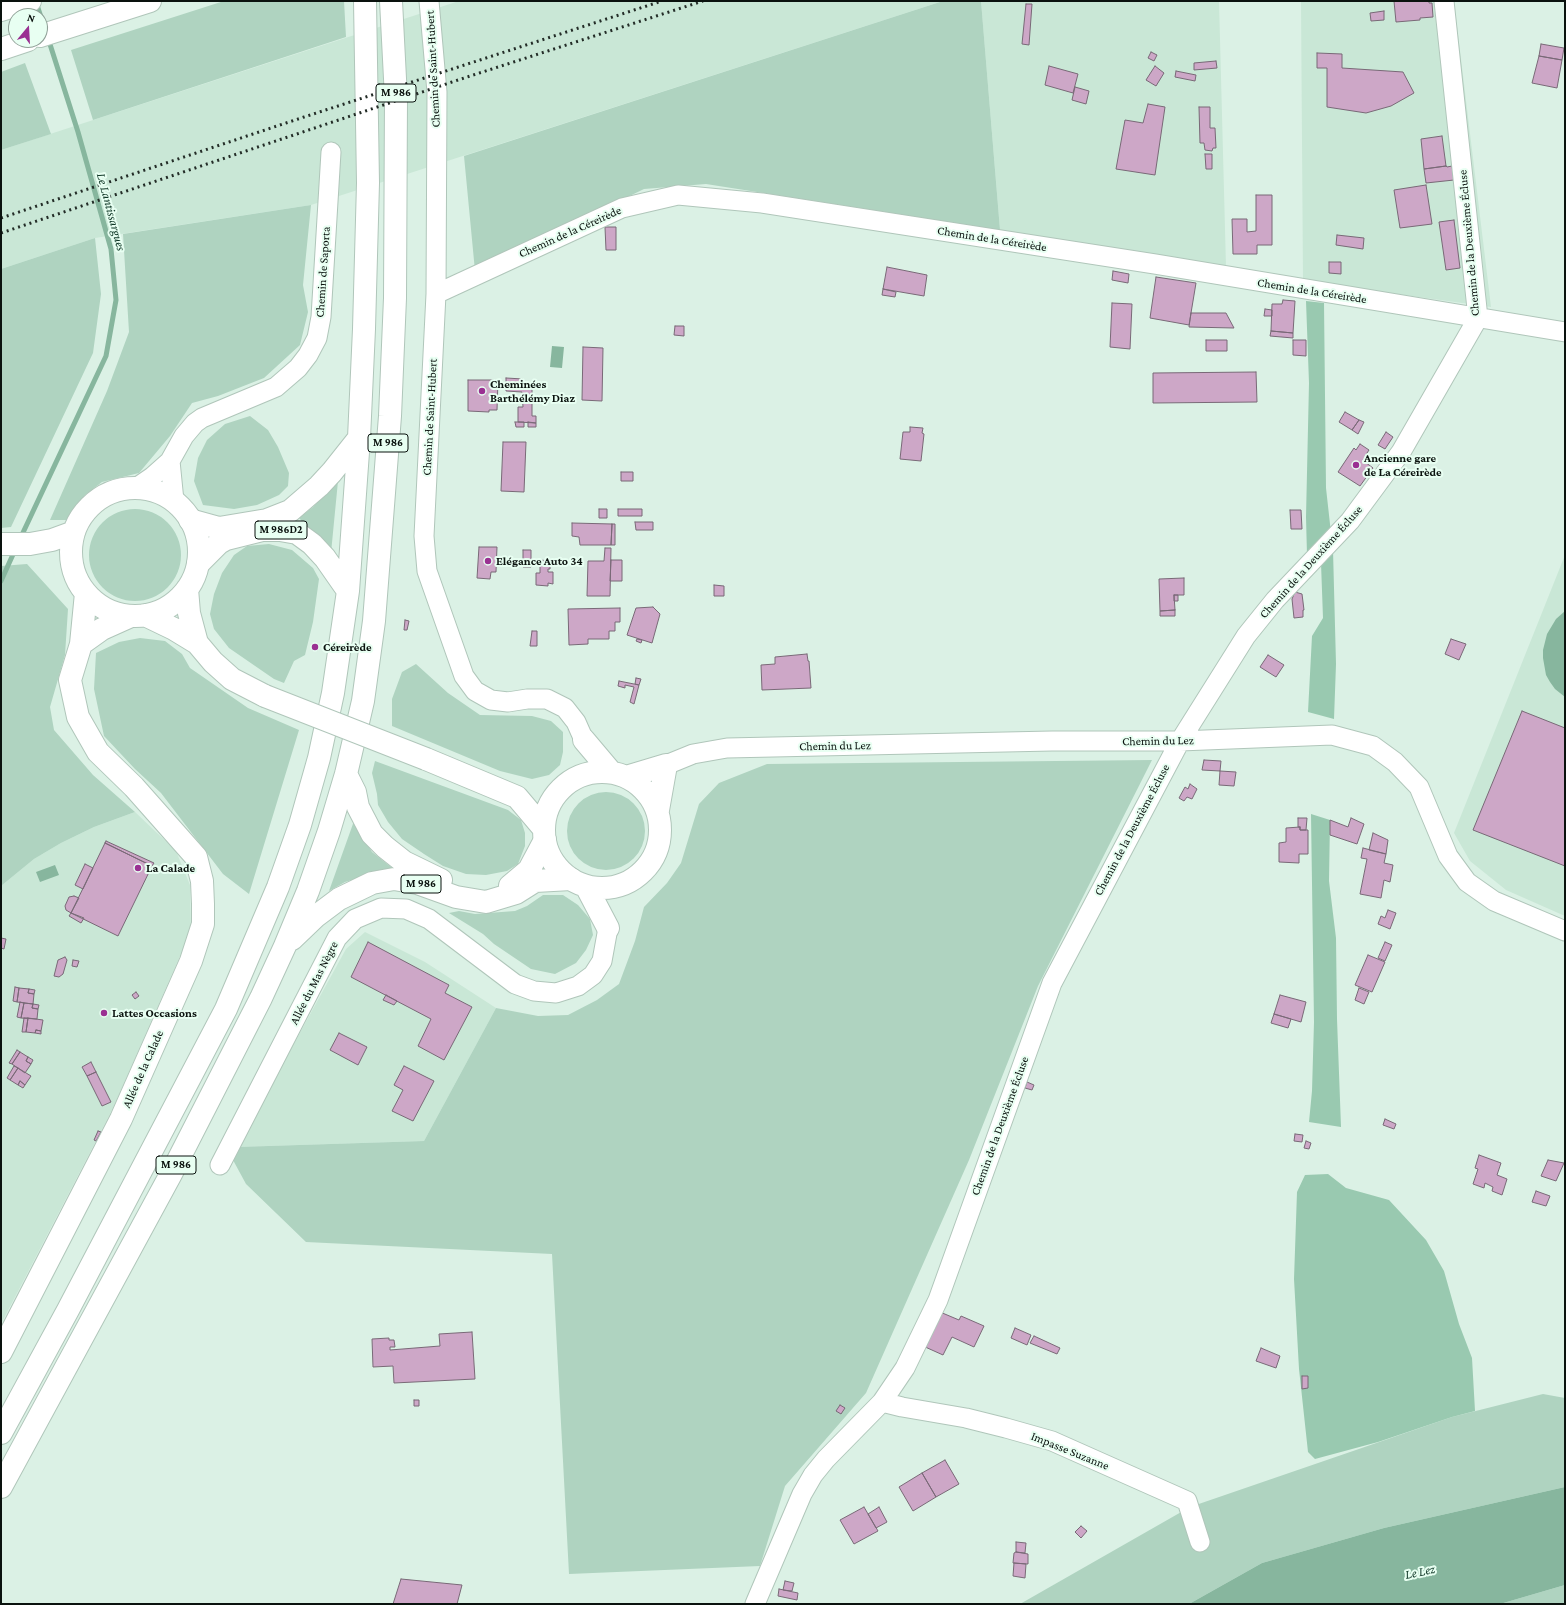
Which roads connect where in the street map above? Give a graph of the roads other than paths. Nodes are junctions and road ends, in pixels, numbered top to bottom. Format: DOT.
graph roads {
  1 [pos="30,1"];
  2 [pos="150,1"];
  3 [pos="366,1"];
  4 [pos="390,1"];
  5 [pos="429,1"];
  6 [pos="1444,1"];
  7 [pos="2,10"];
  8 [pos="48,34"];
  9 [pos="331,152"];
  10 [pos="436,294"];
  11 [pos="1478,318"];
  12 [pos="1565,332"];
  13 [pos="359,438"];
  14 [pos="170,461"];
  15 [pos="136,488"];
  16 [pos="174,501"];
  17 [pos="190,520"];
  18 [pos="74,532"];
  19 [pos="1,544"];
  20 [pos="30,544"];
  21 [pos="198,564"];
  22 [pos="73,568"];
  23 [pos="188,589"];
  24 [pos="348,591"];
  25 [pos="86,593"];
  26 [pos="138,616"];
  27 [pos="197,643"];
  28 [pos="82,644"];
  29 [pos="584,740"];
  30 [pos="1180,741"];
  31 [pos="666,765"];
  32 [pos="346,774"];
  33 [pos="619,775"];
  34 [pos="566,786"];
  35 [pos="517,797"];
  36 [pos="658,810"];
  37 [pos="545,835"];
  38 [pos="579,882"];
  39 [pos="621,885"];
  40 [pos="608,928"];
  41 [pos="1565,932"];
  42 [pos="285,946"];
  43 [pos="220,1165"];
  44 [pos="1,1352"];
  45 [pos="882,1402"];
  46 [pos="1,1433"];
  47 [pos="1,1487"];
  48 [pos="1200,1542"];
  49 [pos="755,1604"];
  1 -- 7 [label="main road"];
  2 -- 8 [label="main road"];
  3 -- 13 [label="main road, M 986"];
  4 -- 32 [label="main road, M 986"];
  5 -- 10 [label="street, Chemin de Saint-Hubert"];
  6 -- 11 [label="street, Chemin de la Deuxième Écluse"];
  9 -- 14 [label="street, Chemin de Saporta"];
  10 -- 11 [label="street, Chemin de la Céreirède"];
  10 -- 29 [label="street, Chemin de Saint-Hubert"];
  11 -- 12 [label="street, Chemin de la Céreirède"];
  11 -- 30 [label="street, Chemin de la Deuxième Écluse"];
  13 -- 17 [label="main road, M 986"];
  13 -- 24 [label="main road, M 986"];
  14 -- 15 [label="street, Chemin de Saporta"];
  14 -- 16 [label="street"];
  15 -- 16 [label="main road"];
  15 -- 18 [label="main road"];
  16 -- 17 [label="main road"];
  17 -- 21 [label="main road"];
  18 -- 20 [label="main road"];
  18 -- 22 [label="main road"];
  19 -- 20 [label="main road"];
  20 -- 22 [label="main road"];
  21 -- 23 [label="main road"];
  21 -- 24 [label="main road, M 986D2"];
  22 -- 25 [label="main road"];
  23 -- 26 [label="main road"];
  23 -- 27 [label="main road"];
  24 -- 46 [label="main road, M 986"];
  25 -- 26 [label="main road"];
  25 -- 28 [label="main road, Allée de la Calade"];
  26 -- 27 [label="main road"];
  26 -- 28 [label="main road"];
  27 -- 35 [label="main road, bridge"];
  28 -- 44 [label="main road, Allée de la Calade"];
  29 -- 33 [label="main road, Chemin de Saint-Hubert"];
  29 -- 34 [label="main road"];
  30 -- 31 [label="street, Chemin du Lez"];
  30 -- 41 [label="street, Chemin du Lez"];
  30 -- 45 [label="street, Chemin de la Deuxième Écluse"];
  31 -- 33 [label="main road, Chemin du Lez"];
  31 -- 36 [label="main road"];
  32 -- 37 [label="main road, M 986"];
  32 -- 42 [label="main road, M 986"];
  33 -- 34 [label="main road"];
  33 -- 36 [label="main road"];
  34 -- 35 [label="main road"];
  34 -- 37 [label="main road"];
  35 -- 37 [label="main road"];
  36 -- 39 [label="main road"];
  37 -- 38 [label="main road"];
  38 -- 39 [label="main road"];
  38 -- 40 [label="main road"];
  38 -- 42 [label="main road, M 986"];
  39 -- 40 [label="main road, Allée du Mas Nègre"];
  40 -- 43 [label="street, Allée du Mas Nègre"];
  42 -- 47 [label="main road, M 986"];
  45 -- 48 [label="street, Impasse Suzanne"];
  45 -- 49 [label="street, Chemin de la Deuxième Écluse"];
}
